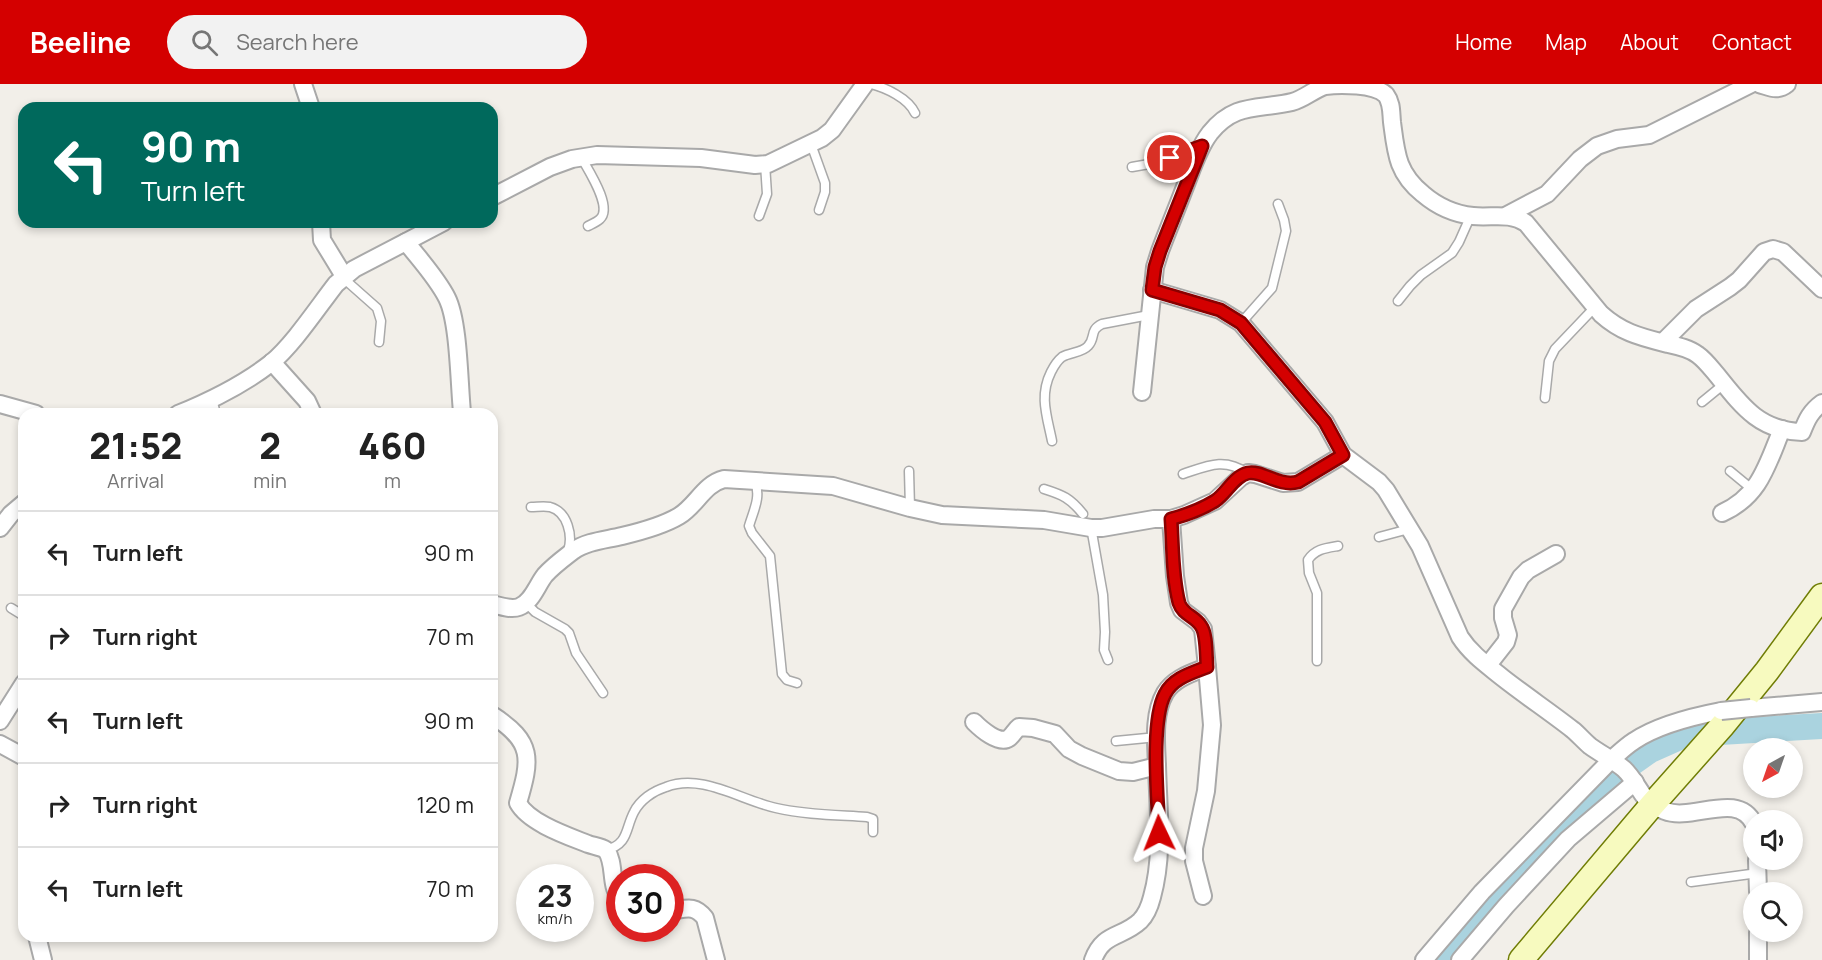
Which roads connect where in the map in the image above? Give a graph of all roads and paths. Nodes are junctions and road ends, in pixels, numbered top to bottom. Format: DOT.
graph roads {
  1 [pos="303,84"];
  2 [pos="865,84"];
  3 [pos="871,84"];
  4 [pos="1751,84"];
  5 [pos="1759,84"];
  6 [pos="1787,84"];
  7 [pos="1318,86"];
  8 [pos="309,102"];
  9 [pos="915,113"];
  10 [pos="811,144"];
  11 [pos="1202,146"];
  12 [pos="582,157"];
  13 [pos="765,164"];
  14 [pos="1132,167"];
  15 [pos="498,194"];
  16 [pos="1278,204"];
  17 [pos="819,210"];
  18 [pos="1471,215"];
  19 [pos="1507,215"];
  20 [pos="759,216"];
  21 [pos="588,226"];
  22 [pos="321,228"];
  23 [pos="433,228"];
  24 [pos="406,242"];
  25 [pos="343,277"];
  26 [pos="1822,289"];
  27 [pos="1152,290"];
  28 [pos="1398,302"];
  29 [pos="1595,307"];
  30 [pos="1149,315"];
  31 [pos="1241,323"];
  32 [pos="379,342"];
  33 [pos="1663,342"];
  34 [pos="272,362"];
  35 [pos="1724,384"];
  36 [pos="1142,392"];
  37 [pos="1545,398"];
  38 [pos="1702,402"];
  39 [pos="1822,403"];
  40 [pos="0,404"];
  41 [pos="214,407"];
  42 [pos="310,408"];
  43 [pos="462,408"];
  44 [pos="18,410"];
  45 [pos="1782,429"];
  46 [pos="1052,441"];
  47 [pos="1343,455"];
  48 [pos="909,471"];
  49 [pos="1730,471"];
  50 [pos="1248,473"];
  51 [pos="1183,474"];
  52 [pos="756,480"];
  53 [pos="1044,489"];
  54 [pos="1753,490"];
  55 [pos="531,507"];
  56 [pos="18,508"];
  57 [pos="910,508"];
  58 [pos="1722,513"];
  59 [pos="1171,519"];
  60 [pos="1087,521"];
  61 [pos="0,528"];
  62 [pos="1409,529"];
  63 [pos="1379,537"];
  64 [pos="1338,546"];
  65 [pos="1556,554"];
  66 [pos="566,557"];
  67 [pos="1822,597"];
  68 [pos="525,603"];
  69 [pos="498,606"];
  70 [pos="11,608"];
  71 [pos="18,612"];
  72 [pos="1108,660"];
  73 [pos="1317,661"];
  74 [pos="1488,665"];
  75 [pos="1207,667"];
  76 [pos="797,683"];
  77 [pos="18,692"];
  78 [pos="603,693"];
  79 [pos="1822,702"];
  80 [pos="1,716"];
  81 [pos="1722,718"];
  82 [pos="498,719"];
  83 [pos="974,722"];
  84 [pos="1157,737"];
  85 [pos="1116,741"];
  86 [pos="0,744"];
  87 [pos="18,754"];
  88 [pos="1157,766"];
  89 [pos="1625,771"];
  90 [pos="1652,805"];
  91 [pos="1743,812"];
  92 [pos="873,832"];
  93 [pos="606,850"];
  94 [pos="612,864"];
  95 [pos="1743,870"];
  96 [pos="1691,882"];
  97 [pos="1203,896"];
  98 [pos="684,909"];
  99 [pos="38,942"];
  100 [pos="1758,942"];
  101 [pos="43,960"];
  102 [pos="716,960"];
  103 [pos="1093,960"];
  104 [pos="1424,960"];
  105 [pos="1460,960"];
  106 [pos="1521,960"];
  107 [pos="1758,960"];
  1 -- 8 [label="street"];
  2 -- 10 [label="street"];
  3 -- 9 [label="lane"];
  4 -- 19 [label="street"];
  5 -- 6 [label="street"];
  7 -- 11 [label="street"];
  7 -- 18 [label="street"];
  10 -- 13 [label="street"];
  10 -- 17 [label="lane"];
  11 -- 14 [label="lane"];
  11 -- 27 [label="street"];
  12 -- 13 [label="street"];
  12 -- 15 [label="street"];
  12 -- 21 [label="lane"];
  13 -- 20 [label="lane"];
  16 -- 31 [label="lane"];
  18 -- 19 [label="street"];
  18 -- 28 [label="lane"];
  19 -- 29 [label="street"];
  22 -- 25 [label="street"];
  23 -- 24 [label="street"];
  24 -- 25 [label="street"];
  24 -- 43 [label="street"];
  25 -- 32 [label="lane"];
  25 -- 34 [label="street"];
  26 -- 33 [label="street"];
  27 -- 30 [label="street"];
  27 -- 31 [label="street"];
  29 -- 33 [label="street"];
  29 -- 37 [label="lane"];
  30 -- 36 [label="street"];
  30 -- 46 [label="lane"];
  31 -- 47 [label="street"];
  33 -- 35 [label="street"];
  34 -- 41 [label="street"];
  34 -- 42 [label="street"];
  35 -- 38 [label="lane"];
  35 -- 45 [label="street"];
  39 -- 45 [label="street"];
  40 -- 44 [label="street"];
  45 -- 54 [label="street"];
  47 -- 50 [label="street"];
  47 -- 62 [label="street"];
  48 -- 57 [label="lane"];
  49 -- 54 [label="lane"];
  50 -- 51 [label="lane"];
  50 -- 59 [label="street"];
  52 -- 57 [label="street"];
  52 -- 66 [label="street"];
  52 -- 76 [label="lane"];
  53 -- 60 [label="lane"];
  54 -- 58 [label="street"];
  55 -- 66 [label="lane"];
  56 -- 61 [label="street"];
  57 -- 60 [label="street"];
  59 -- 60 [label="street"];
  59 -- 75 [label="street"];
  60 -- 72 [label="lane"];
  62 -- 63 [label="lane"];
  62 -- 74 [label="street"];
  64 -- 73 [label="lane"];
  65 -- 74 [label="street"];
  66 -- 68 [label="street"];
  67 -- 81 [label="street"];
  68 -- 69 [label="street"];
  68 -- 78 [label="lane"];
  70 -- 71 [label="lane"];
  74 -- 89 [label="street"];
  75 -- 84 [label="street"];
  75 -- 97 [label="street"];
  77 -- 80 [label="street"];
  79 -- 81 [label="street, bridge"];
  81 -- 89 [label="street"];
  81 -- 90 [label="street"];
  82 -- 93 [label="street"];
  83 -- 88 [label="street"];
  84 -- 85 [label="lane"];
  84 -- 88 [label="street"];
  86 -- 87 [label="street"];
  88 -- 103 [label="street"];
  89 -- 90 [label="street"];
  89 -- 104 [label="street"];
  89 -- 105 [label="street"];
  90 -- 91 [label="street"];
  90 -- 106 [label="street"];
  92 -- 93 [label="lane"];
  93 -- 94 [label="street"];
  95 -- 96 [label="lane"];
  98 -- 102 [label="street"];
  99 -- 101 [label="street"];
  100 -- 107 [label="street"];
}
